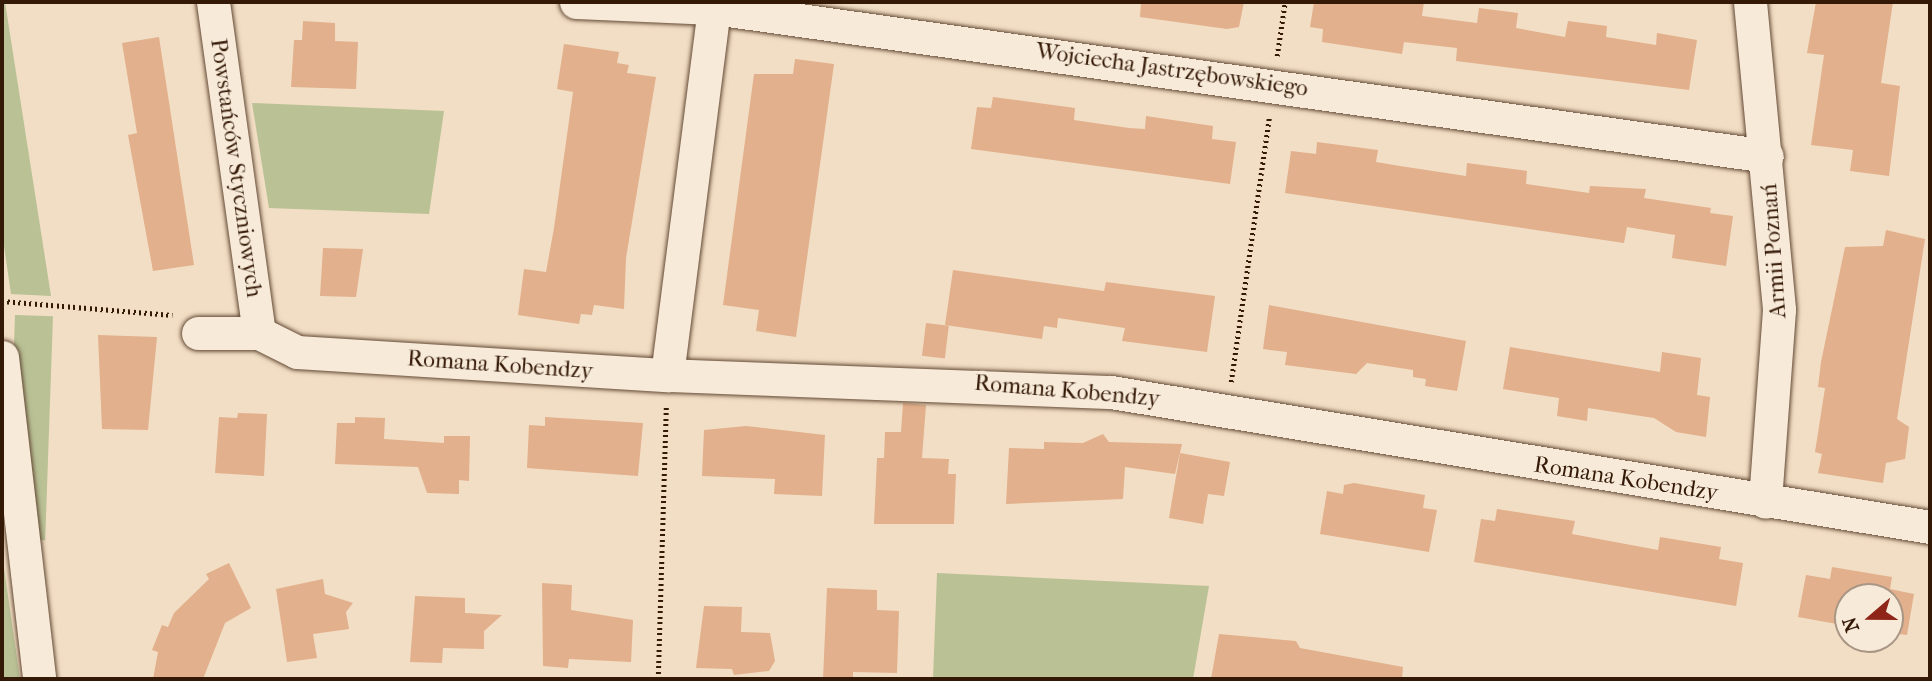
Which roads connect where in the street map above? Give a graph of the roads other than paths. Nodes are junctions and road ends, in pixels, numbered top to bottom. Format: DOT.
graph roads {
  1 [pos="213,2"];
  2 [pos="576,2"];
  3 [pos="1750,2"];
  4 [pos="715,5"];
  5 [pos="1767,156"];
  6 [pos="198,333"];
  7 [pos="259,333"];
  8 [pos="2,357"];
  9 [pos="667,375"];
  10 [pos="1765,501"];
  11 [pos="1930,527"];
  12 [pos="39,679"];
  1 -- 7 [label="street, Powstańców Styczniowych"];
  2 -- 4 [label="street, Wojciecha Jastrzębowskiego"];
  3 -- 5 [label="street, Armii Poznań"];
  4 -- 5 [label="street, Wojciecha Jastrzębowskiego"];
  4 -- 9 [label="street"];
  5 -- 10 [label="street, Armii Poznań"];
  6 -- 7 [label="street, Romana Kobendzy"];
  7 -- 9 [label="street, Romana Kobendzy"];
  8 -- 12 [label="street"];
  9 -- 10 [label="street, Romana Kobendzy"];
  10 -- 11 [label="street, Romana Kobendzy"];
}
